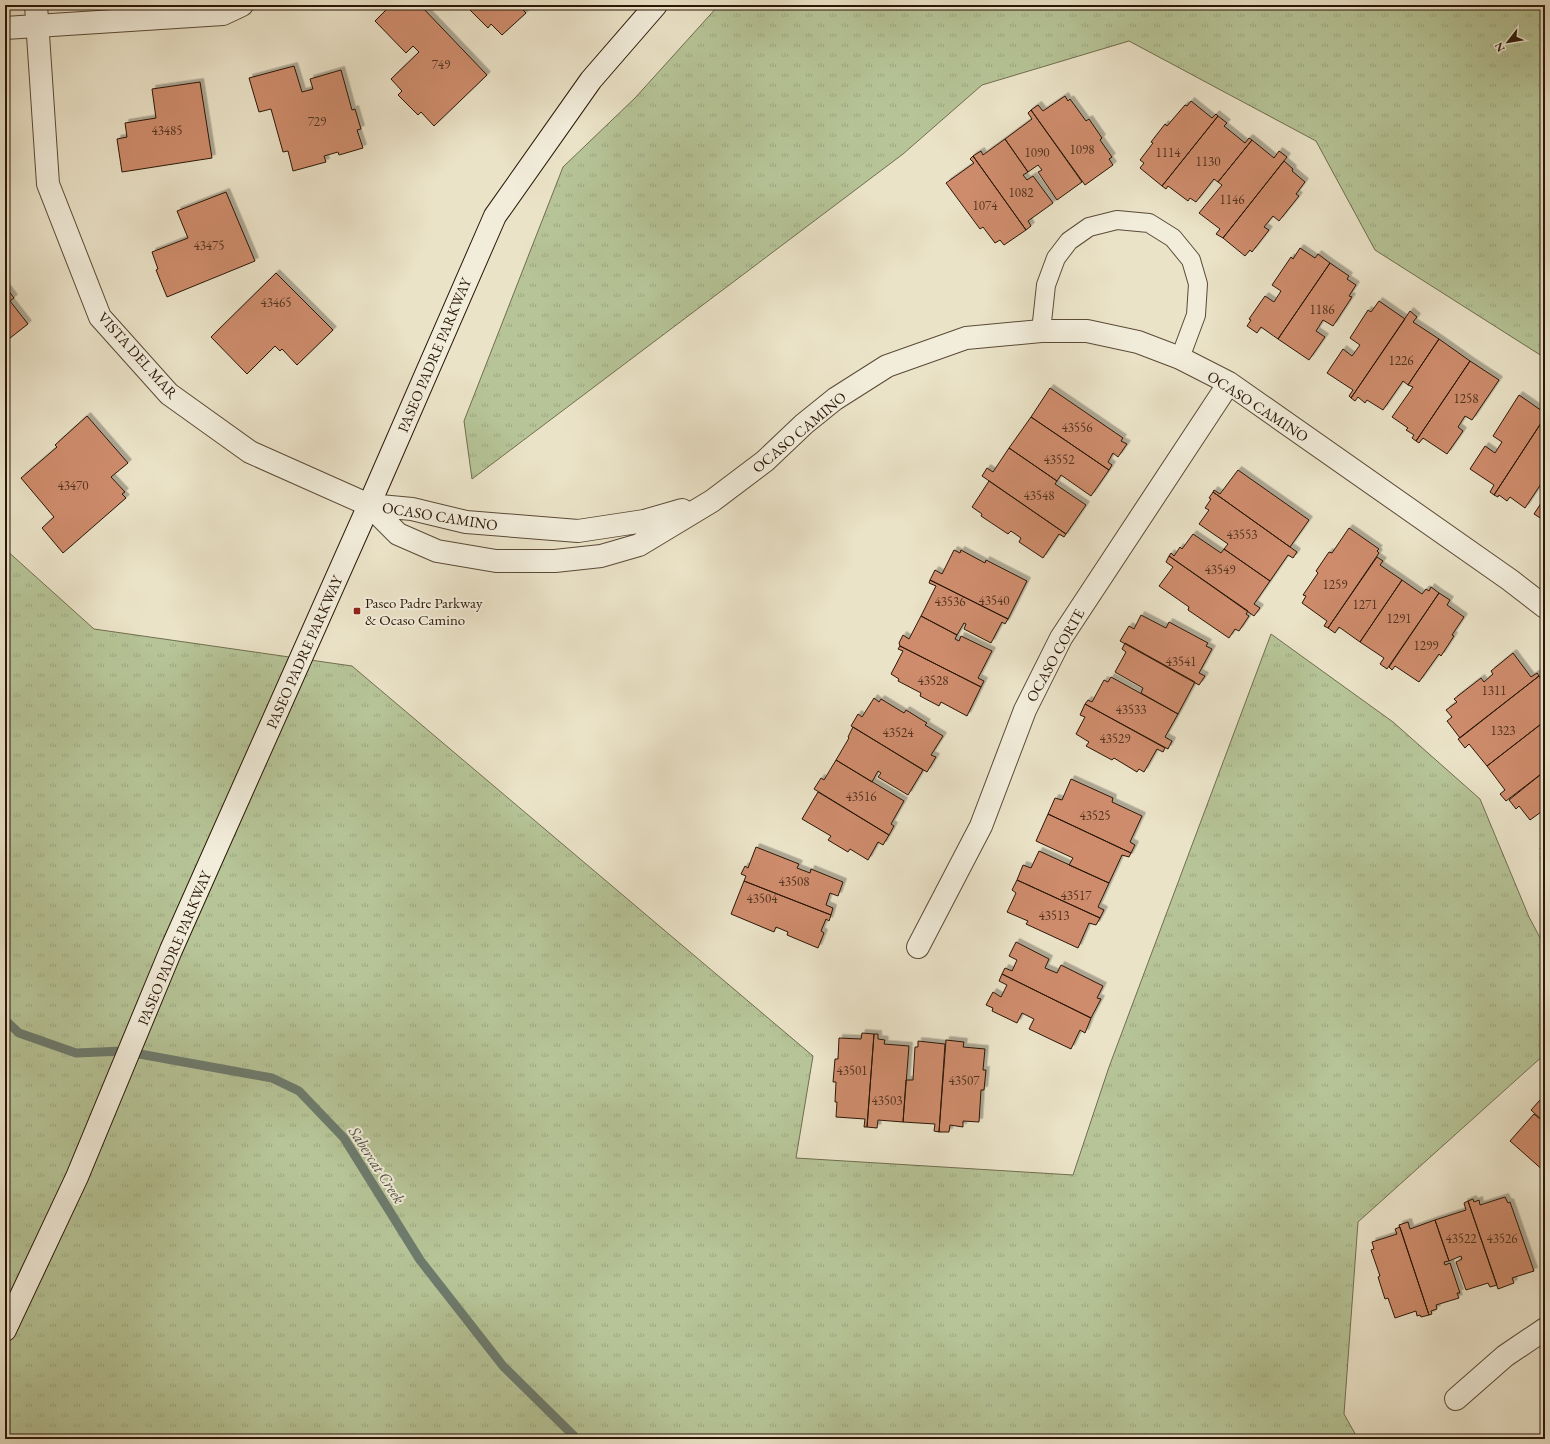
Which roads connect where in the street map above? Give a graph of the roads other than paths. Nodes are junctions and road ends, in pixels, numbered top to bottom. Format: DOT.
graph roads {
  1 [pos="242,5"];
  2 [pos="656,5"];
  3 [pos="36,15"];
  4 [pos="5,28"];
  5 [pos="1041,331"];
  6 [pos="1180,358"];
  7 [pos="1229,383"];
  8 [pos="712,501"];
  9 [pos="369,505"];
  10 [pos="1545,607"];
  11 [pos="918,947"];
  12 [pos="5,1330"];
  13 [pos="1545,1330"];
  14 [pos="1456,1399"];
  1 -- 3 [label="street"];
  2 -- 9 [label="street, PASEO PADRE PARKWAY"];
  3 -- 4 [label="street"];
  3 -- 9 [label="street, VISTA DEL MAR"];
  5 -- 6 [label="street, OCASO CAMINO"];
  5 -- 6 [label="lane"];
  5 -- 8 [label="street, OCASO CAMINO"];
  6 -- 7 [label="street, OCASO CAMINO"];
  7 -- 10 [label="street, OCASO CAMINO"];
  7 -- 11 [label="street, OCASO CORTE"];
  8 -- 9 [label="street, OCASO CAMINO"];
  8 -- 9 [label="street, OCASO CAMINO"];
  9 -- 12 [label="street, PASEO PADRE PARKWAY"];
  13 -- 14 [label="street"];
}
